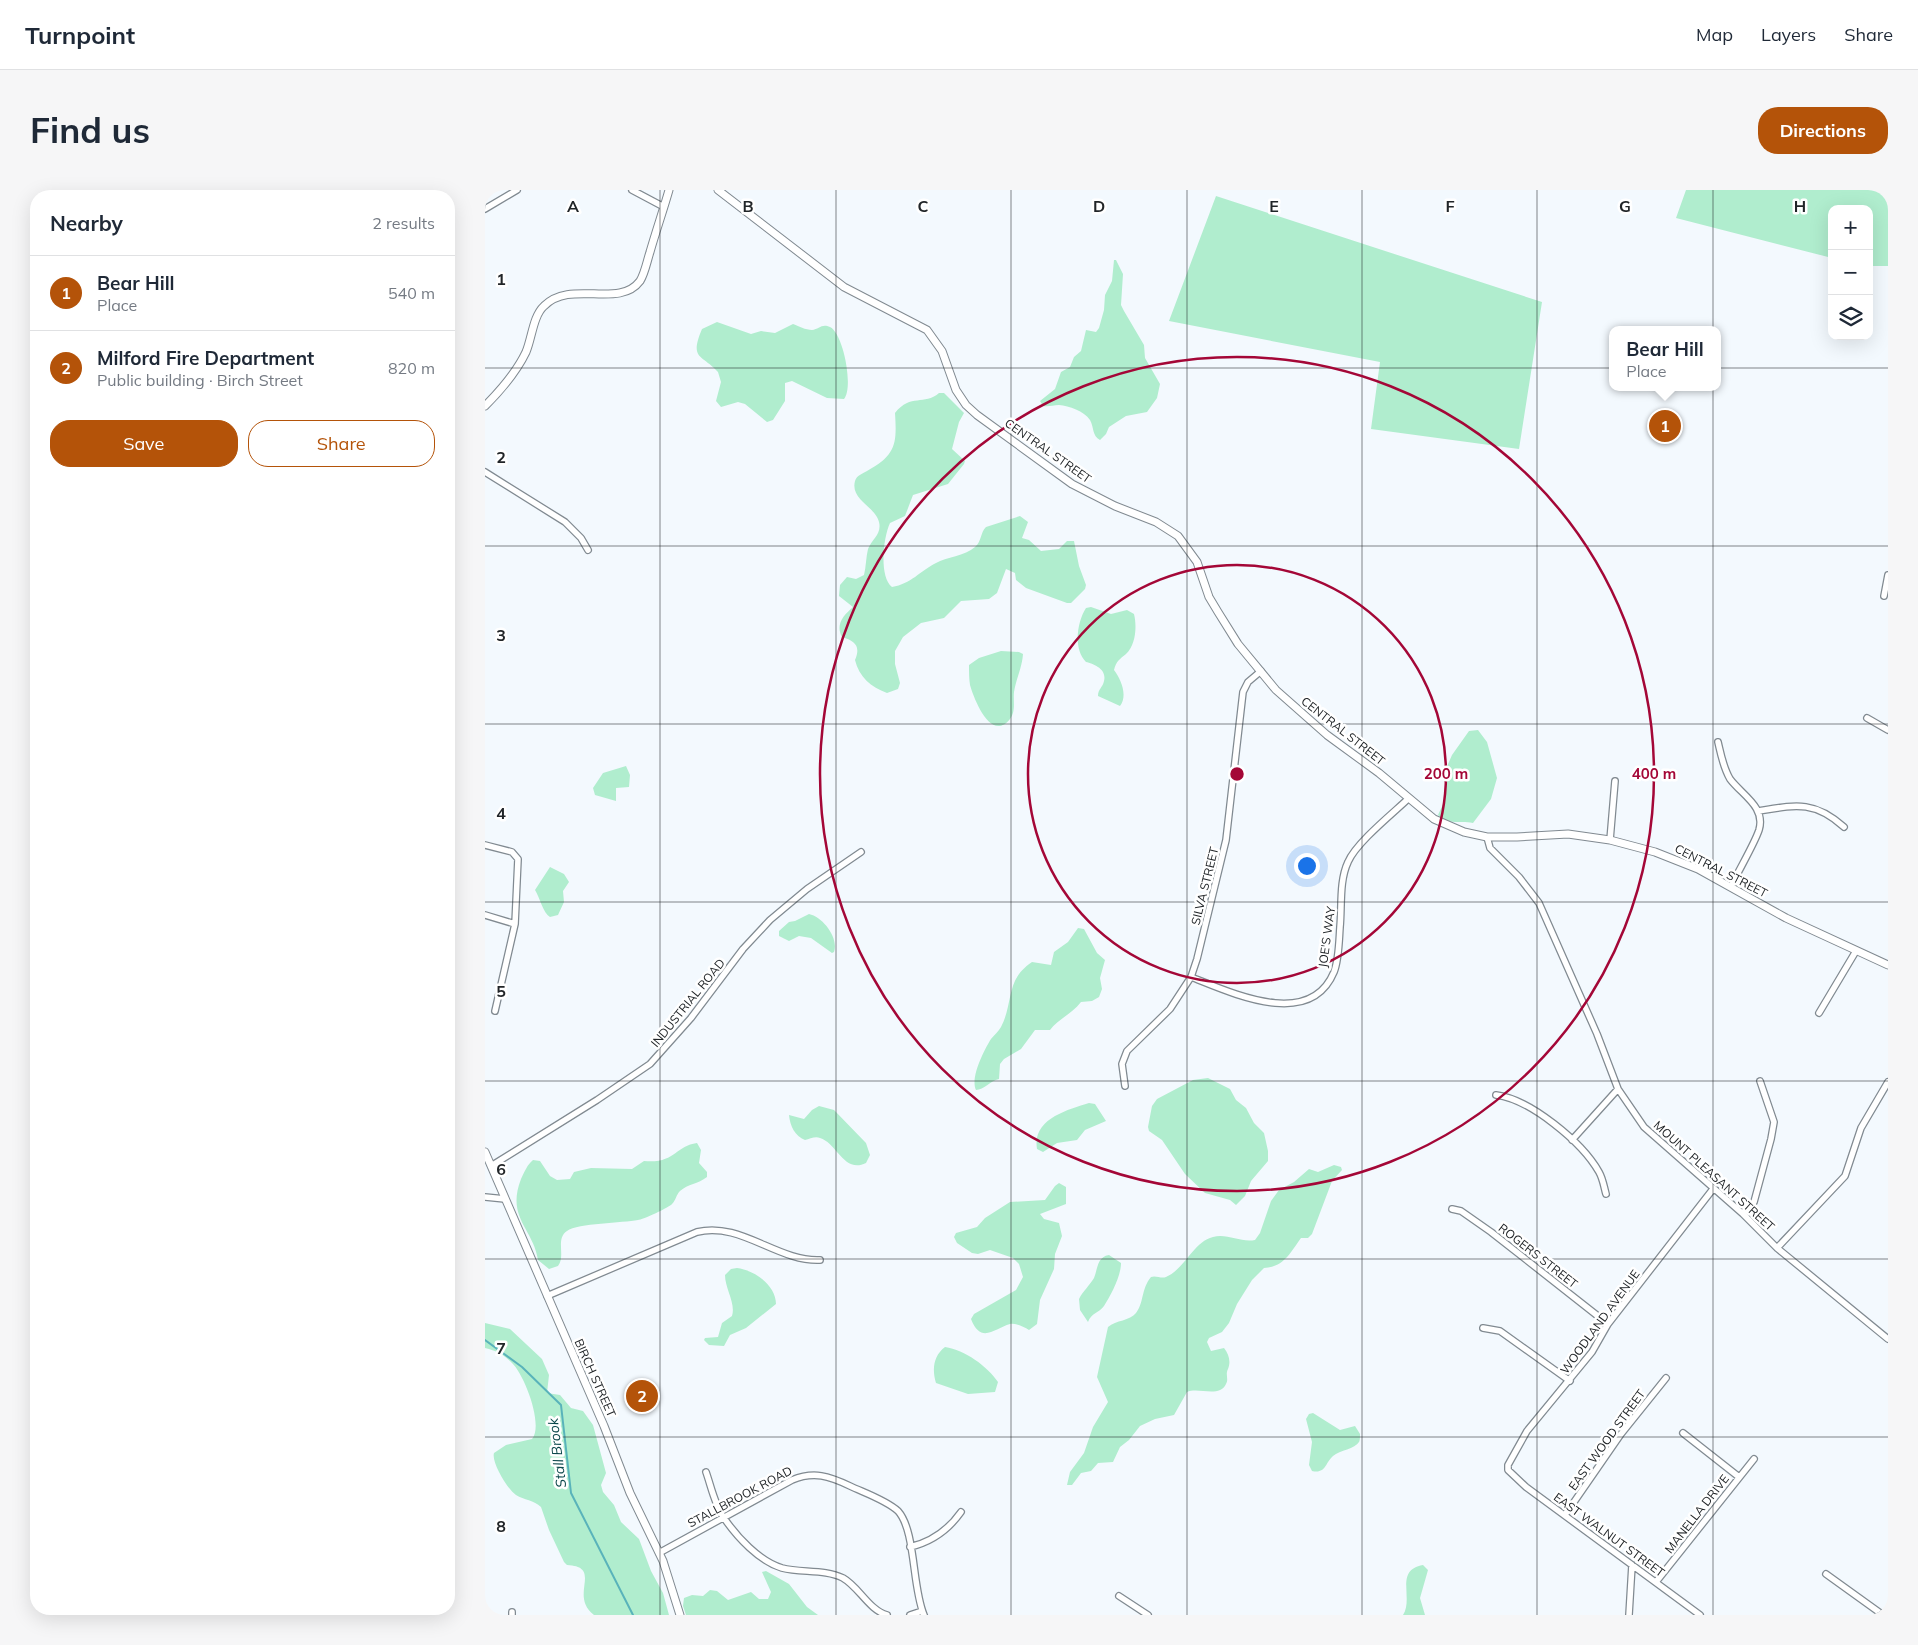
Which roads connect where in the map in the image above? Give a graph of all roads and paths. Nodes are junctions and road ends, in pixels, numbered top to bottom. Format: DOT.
graph roads {
  1 [pos="517,190"];
  2 [pos="631,190"];
  3 [pos="669,190"];
  4 [pos="718,190"];
  5 [pos="664,206"];
  6 [pos="485,209"];
  7 [pos="485,406"];
  8 [pos="485,472"];
  9 [pos="588,550"];
  10 [pos="1888,575"];
  11 [pos="1884,596"];
  12 [pos="1261,671"];
  13 [pos="1867,718"];
  14 [pos="1888,730"];
  15 [pos="1718,742"];
  16 [pos="1615,781"];
  17 [pos="1408,799"];
  18 [pos="1759,812"];
  19 [pos="1843,827"];
  20 [pos="1487,837"];
  21 [pos="1610,840"];
  22 [pos="485,845"];
  23 [pos="861,852"];
  24 [pos="1731,887"];
  25 [pos="485,915"];
  26 [pos="515,924"];
  27 [pos="1856,951"];
  28 [pos="1888,965"];
  29 [pos="1191,977"];
  30 [pos="495,1011"];
  31 [pos="1819,1014"];
  32 [pos="1760,1082"];
  33 [pos="1888,1082"];
  34 [pos="1125,1086"];
  35 [pos="1618,1089"];
  36 [pos="1496,1095"];
  37 [pos="1572,1140"];
  38 [pos="485,1152"];
  39 [pos="491,1166"];
  40 [pos="1713,1189"];
  41 [pos="1606,1194"];
  42 [pos="485,1198"];
  43 [pos="505,1198"];
  44 [pos="1452,1209"];
  45 [pos="1743,1214"];
  46 [pos="1777,1248"];
  47 [pos="821,1260"];
  48 [pos="547,1296"];
  49 [pos="1608,1324"];
  50 [pos="1483,1328"];
  51 [pos="1888,1339"];
  52 [pos="1666,1378"];
  53 [pos="1570,1380"];
  54 [pos="1683,1433"];
  55 [pos="1754,1459"];
  56 [pos="1508,1468"];
  57 [pos="706,1472"];
  58 [pos="1739,1477"];
  59 [pos="961,1512"];
  60 [pos="1565,1515"];
  61 [pos="723,1517"];
  62 [pos="910,1547"];
  63 [pos="659,1553"];
  64 [pos="1632,1565"];
  65 [pos="1827,1574"];
  66 [pos="1656,1582"];
  67 [pos="1119,1596"];
  68 [pos="923,1613"];
  69 [pos="680,1615"];
  70 [pos="887,1615"];
  71 [pos="910,1615"];
  72 [pos="1147,1615"];
  73 [pos="1629,1615"];
  74 [pos="1700,1615"];
  75 [pos="1883,1615"];
  1 -- 6 [label="street"];
  2 -- 5 [label="street"];
  3 -- 5 [label="street"];
  4 -- 12 [label="street, CENTRAL STREET"];
  5 -- 7 [label="street"];
  8 -- 9 [label="street"];
  10 -- 11 [label="street"];
  12 -- 17 [label="street, CENTRAL STREET"];
  12 -- 29 [label="street, SILVA STREET"];
  13 -- 14 [label="street"];
  15 -- 18 [label="street"];
  16 -- 21 [label="street"];
  17 -- 20 [label="street, CENTRAL STREET"];
  17 -- 29 [label="street, JOE'S WAY"];
  18 -- 19 [label="street"];
  18 -- 24 [label="street"];
  20 -- 21 [label="street, CENTRAL STREET"];
  20 -- 35 [label="street, MOUNT PLEASANT STREET"];
  21 -- 24 [label="street, CENTRAL STREET"];
  22 -- 26 [label="street"];
  23 -- 39 [label="street, INDUSTRIAL ROAD"];
  24 -- 27 [label="street, CENTRAL STREET"];
  25 -- 26 [label="street"];
  26 -- 30 [label="street"];
  27 -- 28 [label="street, CENTRAL STREET"];
  27 -- 31 [label="street"];
  29 -- 34 [label="street, SILVA STREET"];
  32 -- 45 [label="street"];
  33 -- 46 [label="street"];
  35 -- 37 [label="street"];
  35 -- 40 [label="street, MOUNT PLEASANT STREET"];
  36 -- 37 [label="street"];
  37 -- 41 [label="street"];
  38 -- 39 [label="street, BIRCH STREET"];
  39 -- 43 [label="street, BIRCH STREET"];
  40 -- 45 [label="street, MOUNT PLEASANT STREET"];
  40 -- 49 [label="street, WOODLAND AVENUE"];
  42 -- 43 [label="street"];
  43 -- 48 [label="street, BIRCH STREET"];
  44 -- 49 [label="street, ROGERS STREET"];
  45 -- 46 [label="street, MOUNT PLEASANT STREET"];
  46 -- 51 [label="street, MOUNT PLEASANT STREET"];
  47 -- 48 [label="street"];
  48 -- 63 [label="street, BIRCH STREET"];
  49 -- 53 [label="street, WOODLAND AVENUE"];
  50 -- 53 [label="street"];
  52 -- 60 [label="street, EAST WOOD STREET"];
  53 -- 56 [label="street, WOODLAND AVENUE"];
  54 -- 58 [label="street"];
  55 -- 58 [label="street, MANELLA DRIVE"];
  56 -- 60 [label="street, EAST WALNUT STREET"];
  57 -- 61 [label="street"];
  58 -- 66 [label="street, MANELLA DRIVE"];
  59 -- 62 [label="street"];
  60 -- 64 [label="street, EAST WALNUT STREET"];
  61 -- 62 [label="street, STALLBROOK ROAD"];
  61 -- 63 [label="street, STALLBROOK ROAD"];
  61 -- 70 [label="street"];
  62 -- 68 [label="street, STALLBROOK ROAD"];
  63 -- 69 [label="street, BIRCH STREET"];
  64 -- 66 [label="street, EAST WALNUT STREET"];
  64 -- 73 [label="street"];
  65 -- 75 [label="street"];
  66 -- 74 [label="street, EAST WALNUT STREET"];
  67 -- 72 [label="street"];
  68 -- 71 [label="street"];
}
